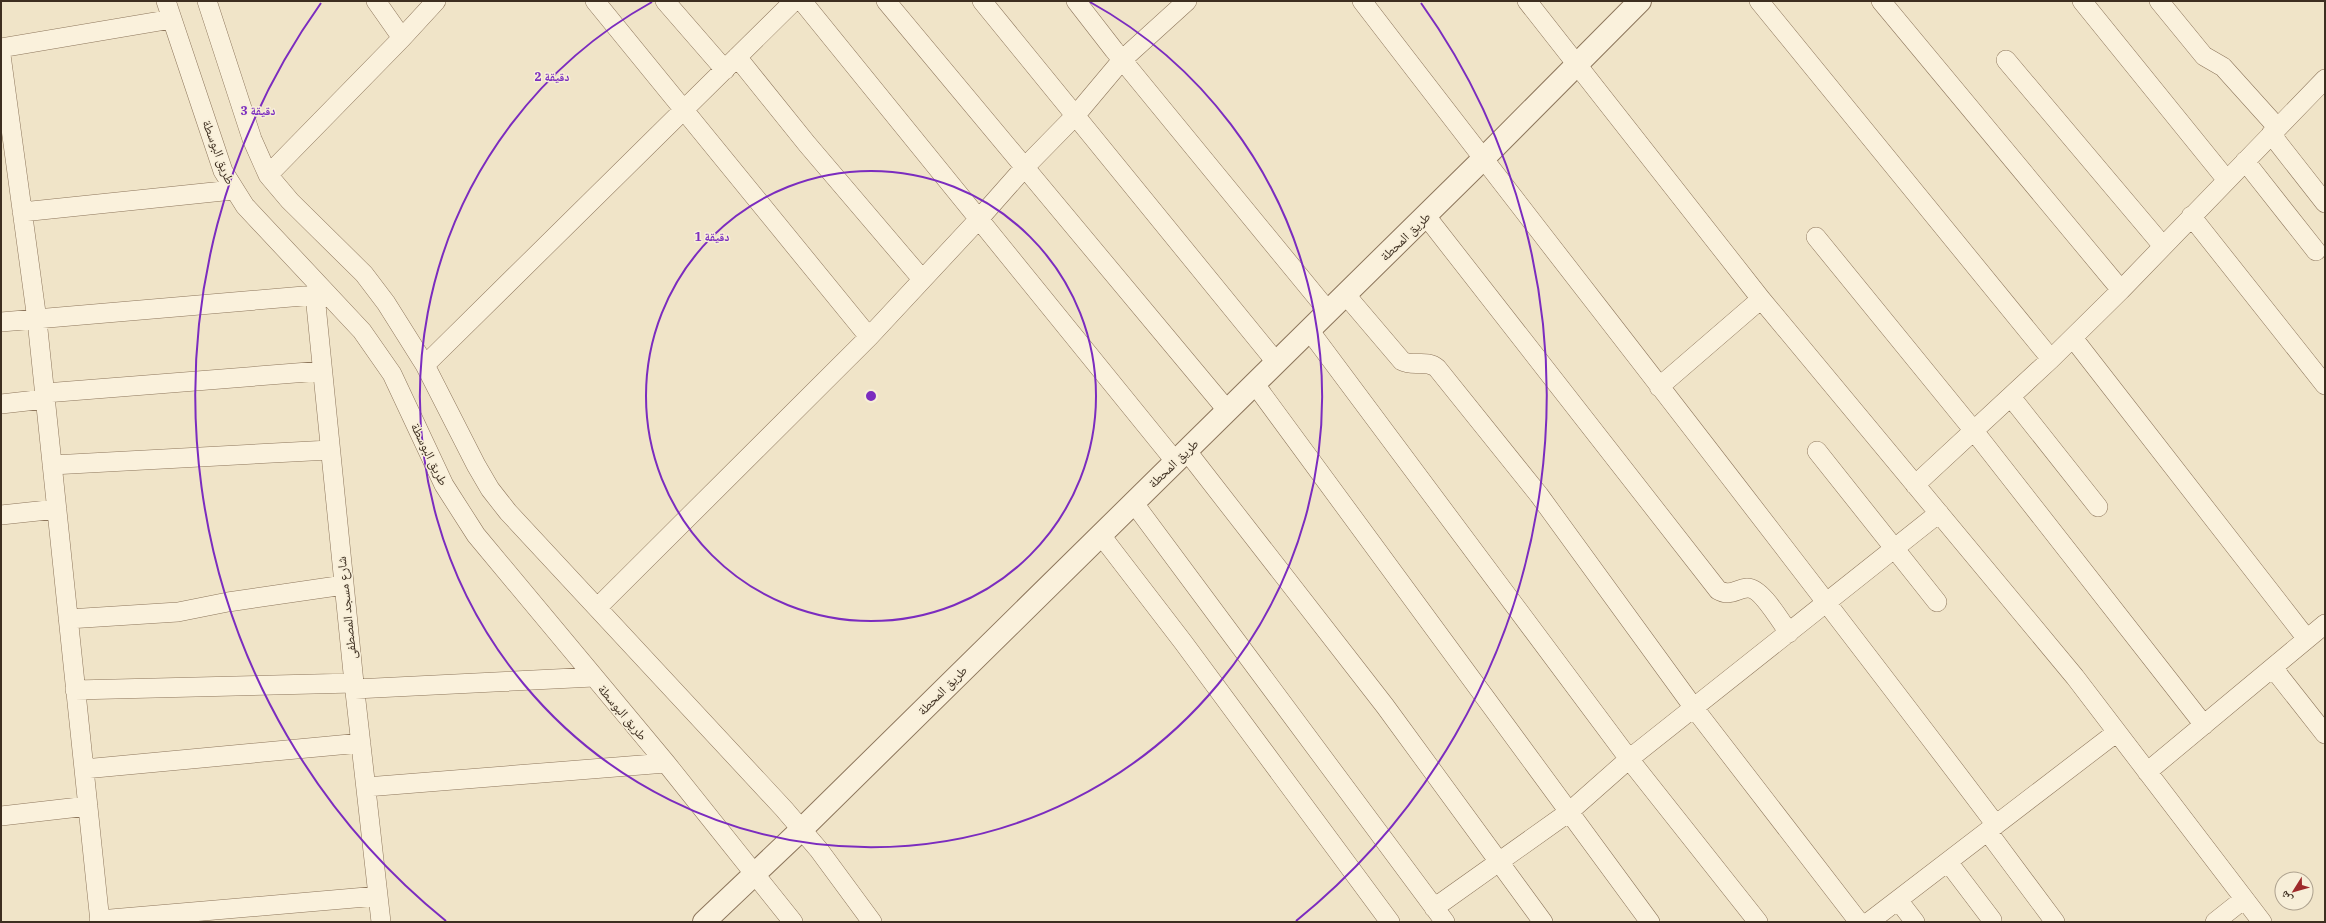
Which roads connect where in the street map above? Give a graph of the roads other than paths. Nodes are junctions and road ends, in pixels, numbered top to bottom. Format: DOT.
graph roads {
  1 [pos="166,1"];
  2 [pos="207,1"];
  3 [pos="376,1"];
  4 [pos="436,1"];
  5 [pos="595,1"];
  6 [pos="665,1"];
  7 [pos="794,1"];
  8 [pos="802,1"];
  9 [pos="886,1"];
  10 [pos="982,1"];
  11 [pos="1076,1"];
  12 [pos="1187,1"];
  13 [pos="1362,1"];
  14 [pos="1527,1"];
  15 [pos="1640,1"];
  16 [pos="1759,1"];
  17 [pos="1881,1"];
  18 [pos="2082,1"];
  19 [pos="2159,1"];
  20 [pos="172,19"];
  21 [pos="402,38"];
  22 [pos="1,48"];
  23 [pos="1,55"];
  24 [pos="1122,60"];
  25 [pos="2006,60"];
  26 [pos="731,63"];
  27 [pos="1577,65"];
  28 [pos="2325,79"];
  29 [pos="684,111"];
  30 [pos="1075,116"];
  31 [pos="2274,130"];
  32 [pos="8,157"];
  33 [pos="1483,159"];
  34 [pos="2244,160"];
  35 [pos="1024,168"];
  36 [pos="268,175"];
  37 [pos="2226,179"];
  38 [pos="234,190"];
  39 [pos="2325,203"];
  40 [pos="22,212"];
  41 [pos="1426,216"];
  42 [pos="2191,216"];
  43 [pos="978,220"];
  44 [pos="1816,237"];
  45 [pos="2163,246"];
  46 [pos="2316,251"];
  47 [pos="922,278"];
  48 [pos="2121,290"];
  49 [pos="321,294"];
  50 [pos="1345,294"];
  51 [pos="1761,299"];
  52 [pos="1328,311"];
  53 [pos="37,320"];
  54 [pos="1,322"];
  55 [pos="1309,330"];
  56 [pos="869,337"];
  57 [pos="2073,338"];
  58 [pos="2051,359"];
  59 [pos="1276,362"];
  60 [pos="425,365"];
  61 [pos="321,371"];
  62 [pos="1254,383"];
  63 [pos="2325,385"];
  64 [pos="1659,387"];
  65 [pos="45,396"];
  66 [pos="2011,397"];
  67 [pos="1,404"];
  68 [pos="1227,410"];
  69 [pos="1974,431"];
  70 [pos="330,450"];
  71 [pos="1817,451"];
  72 [pos="1180,455"];
  73 [pos="52,466"];
  74 [pos="1915,485"];
  75 [pos="1133,502"];
  76 [pos="2098,507"];
  77 [pos="57,509"];
  78 [pos="1939,513"];
  79 [pos="1,515"];
  80 [pos="1100,534"];
  81 [pos="1894,548"];
  82 [pos="344,585"];
  83 [pos="1828,602"];
  84 [pos="1937,602"];
  85 [pos="598,607"];
  86 [pos="68,619"];
  87 [pos="2325,624"];
  88 [pos="1789,633"];
  89 [pos="2307,639"];
  90 [pos="2273,668"];
  91 [pos="594,677"];
  92 [pos="355,686"];
  93 [pos="75,690"];
  94 [pos="1694,708"];
  95 [pos="2204,725"];
  96 [pos="2116,732"];
  97 [pos="2325,734"];
  98 [pos="361,743"];
  99 [pos="1629,759"];
  100 [pos="666,763"];
  101 [pos="84,769"];
  102 [pos="2147,772"];
  103 [pos="366,787"];
  104 [pos="88,806"];
  105 [pos="1568,812"];
  106 [pos="1,816"];
  107 [pos="1992,828"];
  108 [pos="802,829"];
  109 [pos="1948,862"];
  110 [pos="1497,863"];
  111 [pos="762,867"];
  112 [pos="378,896"];
  113 [pos="2244,899"];
  114 [pos="1898,900"];
  115 [pos="1439,915"];
  116 [pos="1992,920"];
  117 [pos="99,921"];
  118 [pos="381,922"];
  119 [pos="704,922"];
  120 [pos="793,922"];
  121 [pos="872,922"];
  122 [pos="1390,922"];
  123 [pos="1543,922"];
  124 [pos="1650,922"];
  125 [pos="1758,922"];
  126 [pos="1859,922"];
  127 [pos="1869,922"];
  128 [pos="1915,922"];
  129 [pos="2055,922"];
  130 [pos="2214,922"];
  131 [pos="2262,922"];
  1 -- 20 [label="street, طريق البوسطة"];
  2 -- 36 [label="street"];
  3 -- 21 [label="street"];
  4 -- 21 [label="street"];
  5 -- 29 [label="street"];
  6 -- 26 [label="street"];
  7 -- 26 [label="street"];
  8 -- 43 [label="street"];
  9 -- 35 [label="street"];
  10 -- 30 [label="street"];
  11 -- 24 [label="street"];
  12 -- 24 [label="street"];
  13 -- 33 [label="street"];
  14 -- 27 [label="street"];
  15 -- 27 [label="street, طريق المحطة"];
  16 -- 58 [label="street"];
  17 -- 48 [label="street"];
  18 -- 37 [label="street"];
  19 -- 31 [label="street"];
  20 -- 22 [label="street"];
  20 -- 38 [label="street, طريق البوسطة"];
  21 -- 36 [label="street"];
  23 -- 32 [label="street"];
  24 -- 30 [label="street"];
  24 -- 52 [label="street"];
  25 -- 45 [label="street"];
  26 -- 29 [label="street"];
  26 -- 47 [label="street"];
  27 -- 33 [label="street, طريق المحطة"];
  27 -- 51 [label="street"];
  28 -- 31 [label="street"];
  29 -- 56 [label="street"];
  29 -- 60 [label="street"];
  30 -- 35 [label="street"];
  30 -- 59 [label="street"];
  31 -- 34 [label="street"];
  31 -- 39 [label="street"];
  32 -- 40 [label="street"];
  33 -- 41 [label="street, طريق المحطة"];
  33 -- 64 [label="street"];
  34 -- 37 [label="street"];
  34 -- 46 [label="street"];
  35 -- 43 [label="street"];
  35 -- 68 [label="street"];
  36 -- 60 [label="street"];
  37 -- 42 [label="street"];
  38 -- 40 [label="street"];
  38 -- 49 [label="street, طريق البوسطة"];
  40 -- 53 [label="street"];
  41 -- 50 [label="street, طريق المحطة"];
  41 -- 88 [label="street"];
  42 -- 45 [label="street"];
  42 -- 63 [label="street"];
  43 -- 47 [label="street"];
  43 -- 72 [label="street"];
  44 -- 69 [label="street"];
  45 -- 48 [label="street"];
  47 -- 56 [label="street"];
  48 -- 57 [label="street"];
  49 -- 53 [label="street"];
  49 -- 61 [label="street, شارع مسجد المصطفى"];
  49 -- 91 [label="street, طريق البوسطة"];
  50 -- 52 [label="street, طريق المحطة"];
  50 -- 94 [label="street"];
  51 -- 64 [label="street"];
  51 -- 74 [label="street"];
  52 -- 55 [label="street, طريق المحطة"];
  53 -- 54 [label="street"];
  53 -- 65 [label="street"];
  55 -- 59 [label="street, طريق المحطة"];
  55 -- 99 [label="street"];
  56 -- 85 [label="street"];
  57 -- 58 [label="street"];
  57 -- 89 [label="street"];
  58 -- 66 [label="street"];
  59 -- 62 [label="street, طريق المحطة"];
  60 -- 85 [label="street"];
  61 -- 65 [label="street"];
  61 -- 70 [label="street, شارع مسجد المصطفى"];
  62 -- 68 [label="street, طريق المحطة"];
  62 -- 105 [label="street"];
  64 -- 83 [label="street"];
  65 -- 67 [label="street"];
  65 -- 73 [label="street"];
  66 -- 69 [label="street"];
  66 -- 76 [label="street"];
  68 -- 72 [label="street, طريق المحطة"];
  69 -- 74 [label="street"];
  69 -- 95 [label="street"];
  70 -- 73 [label="street"];
  70 -- 82 [label="street, شارع مسجد المصطفى"];
  71 -- 81 [label="street"];
  72 -- 75 [label="street, طريق المحطة"];
  72 -- 110 [label="street"];
  73 -- 77 [label="street"];
  74 -- 78 [label="street"];
  75 -- 80 [label="street, طريق المحطة"];
  75 -- 115 [label="street"];
  77 -- 79 [label="street"];
  77 -- 86 [label="street"];
  78 -- 81 [label="street"];
  78 -- 96 [label="street"];
  80 -- 108 [label="street, طريق المحطة"];
  80 -- 122 [label="street"];
  81 -- 83 [label="street"];
  81 -- 84 [label="street"];
  82 -- 86 [label="street"];
  82 -- 92 [label="street, شارع مسجد المصطفى"];
  83 -- 88 [label="street"];
  83 -- 107 [label="street"];
  85 -- 108 [label="street"];
  86 -- 93 [label="street"];
  87 -- 89 [label="street"];
  88 -- 94 [label="street"];
  89 -- 90 [label="street"];
  90 -- 95 [label="street"];
  90 -- 97 [label="street"];
  91 -- 92 [label="street"];
  91 -- 100 [label="street, طريق البوسطة"];
  92 -- 93 [label="street"];
  92 -- 98 [label="street, شارع مسجد المصطفى"];
  93 -- 101 [label="street"];
  94 -- 99 [label="street"];
  94 -- 126 [label="street"];
  95 -- 102 [label="street"];
  96 -- 102 [label="street"];
  96 -- 107 [label="street"];
  98 -- 101 [label="street"];
  98 -- 103 [label="street, شارع مسجد المصطفى"];
  99 -- 105 [label="street"];
  99 -- 125 [label="street"];
  100 -- 103 [label="street"];
  100 -- 111 [label="street, طريق البوسطة"];
  101 -- 104 [label="street"];
  102 -- 113 [label="street"];
  103 -- 112 [label="street, شارع مسجد المصطفى"];
  104 -- 106 [label="street"];
  104 -- 117 [label="street"];
  105 -- 110 [label="street"];
  105 -- 124 [label="street"];
  107 -- 109 [label="street"];
  107 -- 129 [label="street"];
  108 -- 111 [label="street, طريق المحطة"];
  108 -- 121 [label="street"];
  109 -- 114 [label="street"];
  109 -- 116 [label="street"];
  110 -- 115 [label="street"];
  110 -- 123 [label="street"];
  111 -- 119 [label="street, طريق المحطة"];
  111 -- 120 [label="street, طريق البوسطة"];
  112 -- 117 [label="street"];
  112 -- 118 [label="street, شارع مسجد المصطفى"];
  113 -- 130 [label="street"];
  113 -- 131 [label="street"];
  114 -- 127 [label="street"];
  114 -- 128 [label="street"];
}
